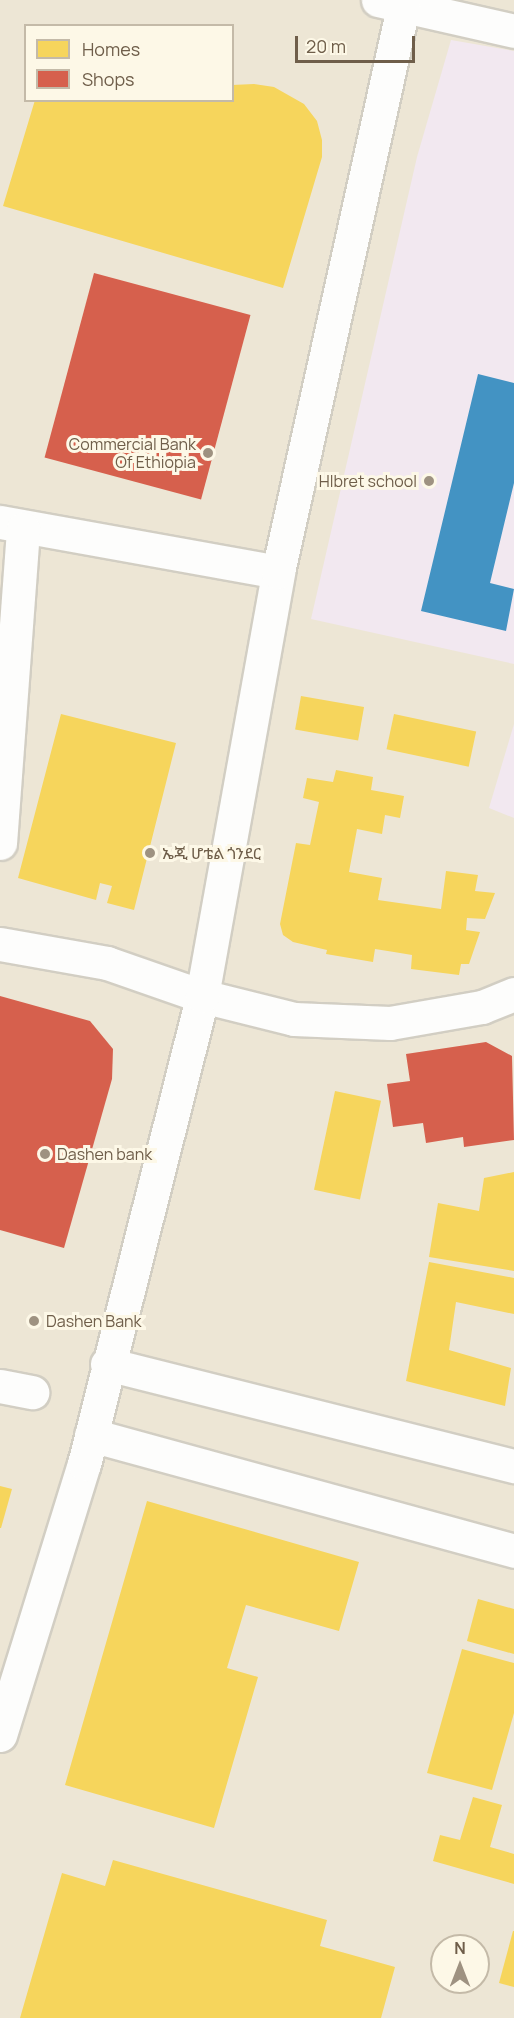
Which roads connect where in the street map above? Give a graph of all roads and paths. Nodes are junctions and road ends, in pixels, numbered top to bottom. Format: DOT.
graph roads {
  1 [pos="391,3"];
  2 [pos="514,31"];
  3 [pos="11,525"];
  4 [pos="278,572"];
  5 [pos="0,843"];
  6 [pos="0,944"];
  7 [pos="514,994"];
  8 [pos="202,996"];
  9 [pos="107,1364"];
  10 [pos="0,1386"];
  11 [pos="32,1392"];
  12 [pos="91,1435"];
  13 [pos="514,1466"];
  14 [pos="514,1551"];
  15 [pos="0,1735"];
  1 -- 2 [label="street"];
  1 -- 4 [label="street"];
  3 -- 4 [label="street"];
  3 -- 5 [label="street"];
  4 -- 8 [label="street"];
  6 -- 8 [label="street"];
  7 -- 8 [label="street"];
  8 -- 9 [label="street"];
  9 -- 12 [label="street"];
  9 -- 13 [label="street"];
  10 -- 11 [label="street"];
  12 -- 14 [label="street"];
  12 -- 15 [label="street"];
}
